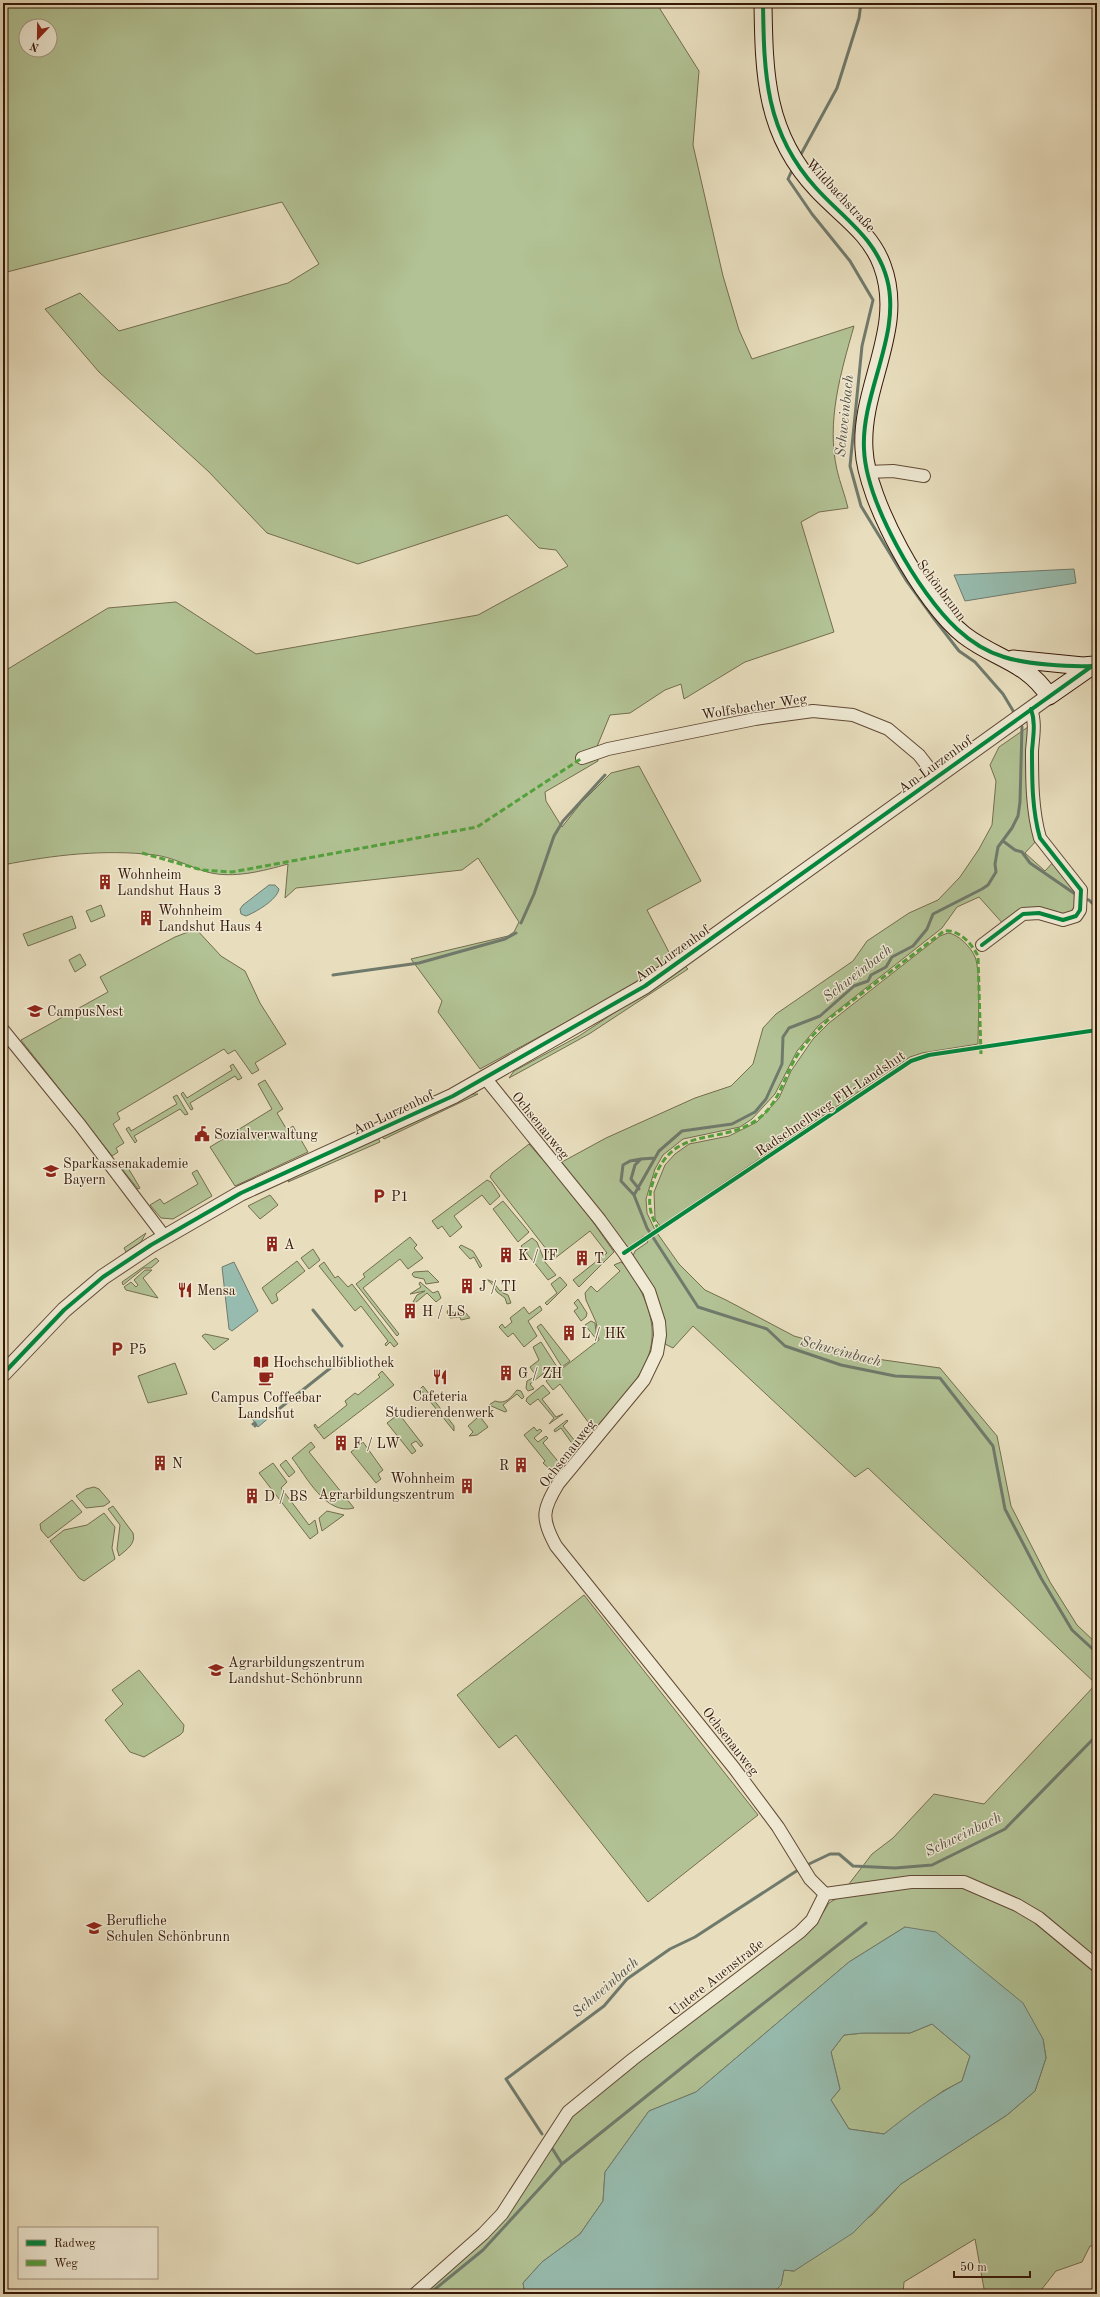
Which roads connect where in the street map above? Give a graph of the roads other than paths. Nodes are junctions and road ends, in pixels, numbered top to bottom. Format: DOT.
graph roads {
  1 [pos="763,3"];
  2 [pos="867,472"];
  3 [pos="924,476"];
  4 [pos="1005,658"];
  5 [pos="1095,665"];
  6 [pos="1049,696"];
  7 [pos="1027,712"];
  8 [pos="582,758"];
  9 [pos="936,777"];
  10 [pos="982,945"];
  11 [pos="3,1030"];
  12 [pos="486,1079"];
  13 [pos="164,1236"];
  14 [pos="3,1374"];
  15 [pos="825,1894"];
  16 [pos="1097,1966"];
  17 [pos="415,2294"];
  1 -- 2 [label="main road, Wildbachstraße"];
  2 -- 3 [label="street"];
  2 -- 4 [label="main road, Schönbrunn"];
  4 -- 5 [label="main road, Schönbrunn"];
  4 -- 6 [label="main road, Schönbrunn"];
  5 -- 6 [label="main road, Am Lurzenhof"];
  6 -- 7 [label="street, Am Lurzenhof"];
  7 -- 9 [label="street, Am Lurzenhof"];
  7 -- 10 [label="street"];
  8 -- 9 [label="street, Wolfsbacher Weg"];
  9 -- 12 [label="street, Am Lurzenhof"];
  11 -- 13 [label="street"];
  12 -- 13 [label="street, Am Lurzenhof"];
  12 -- 15 [label="street, Ochsenauweg"];
  13 -- 14 [label="street, Am Lurzenhof"];
  15 -- 16 [label="street"];
  15 -- 17 [label="street, Untere Auenstraße"];
}
